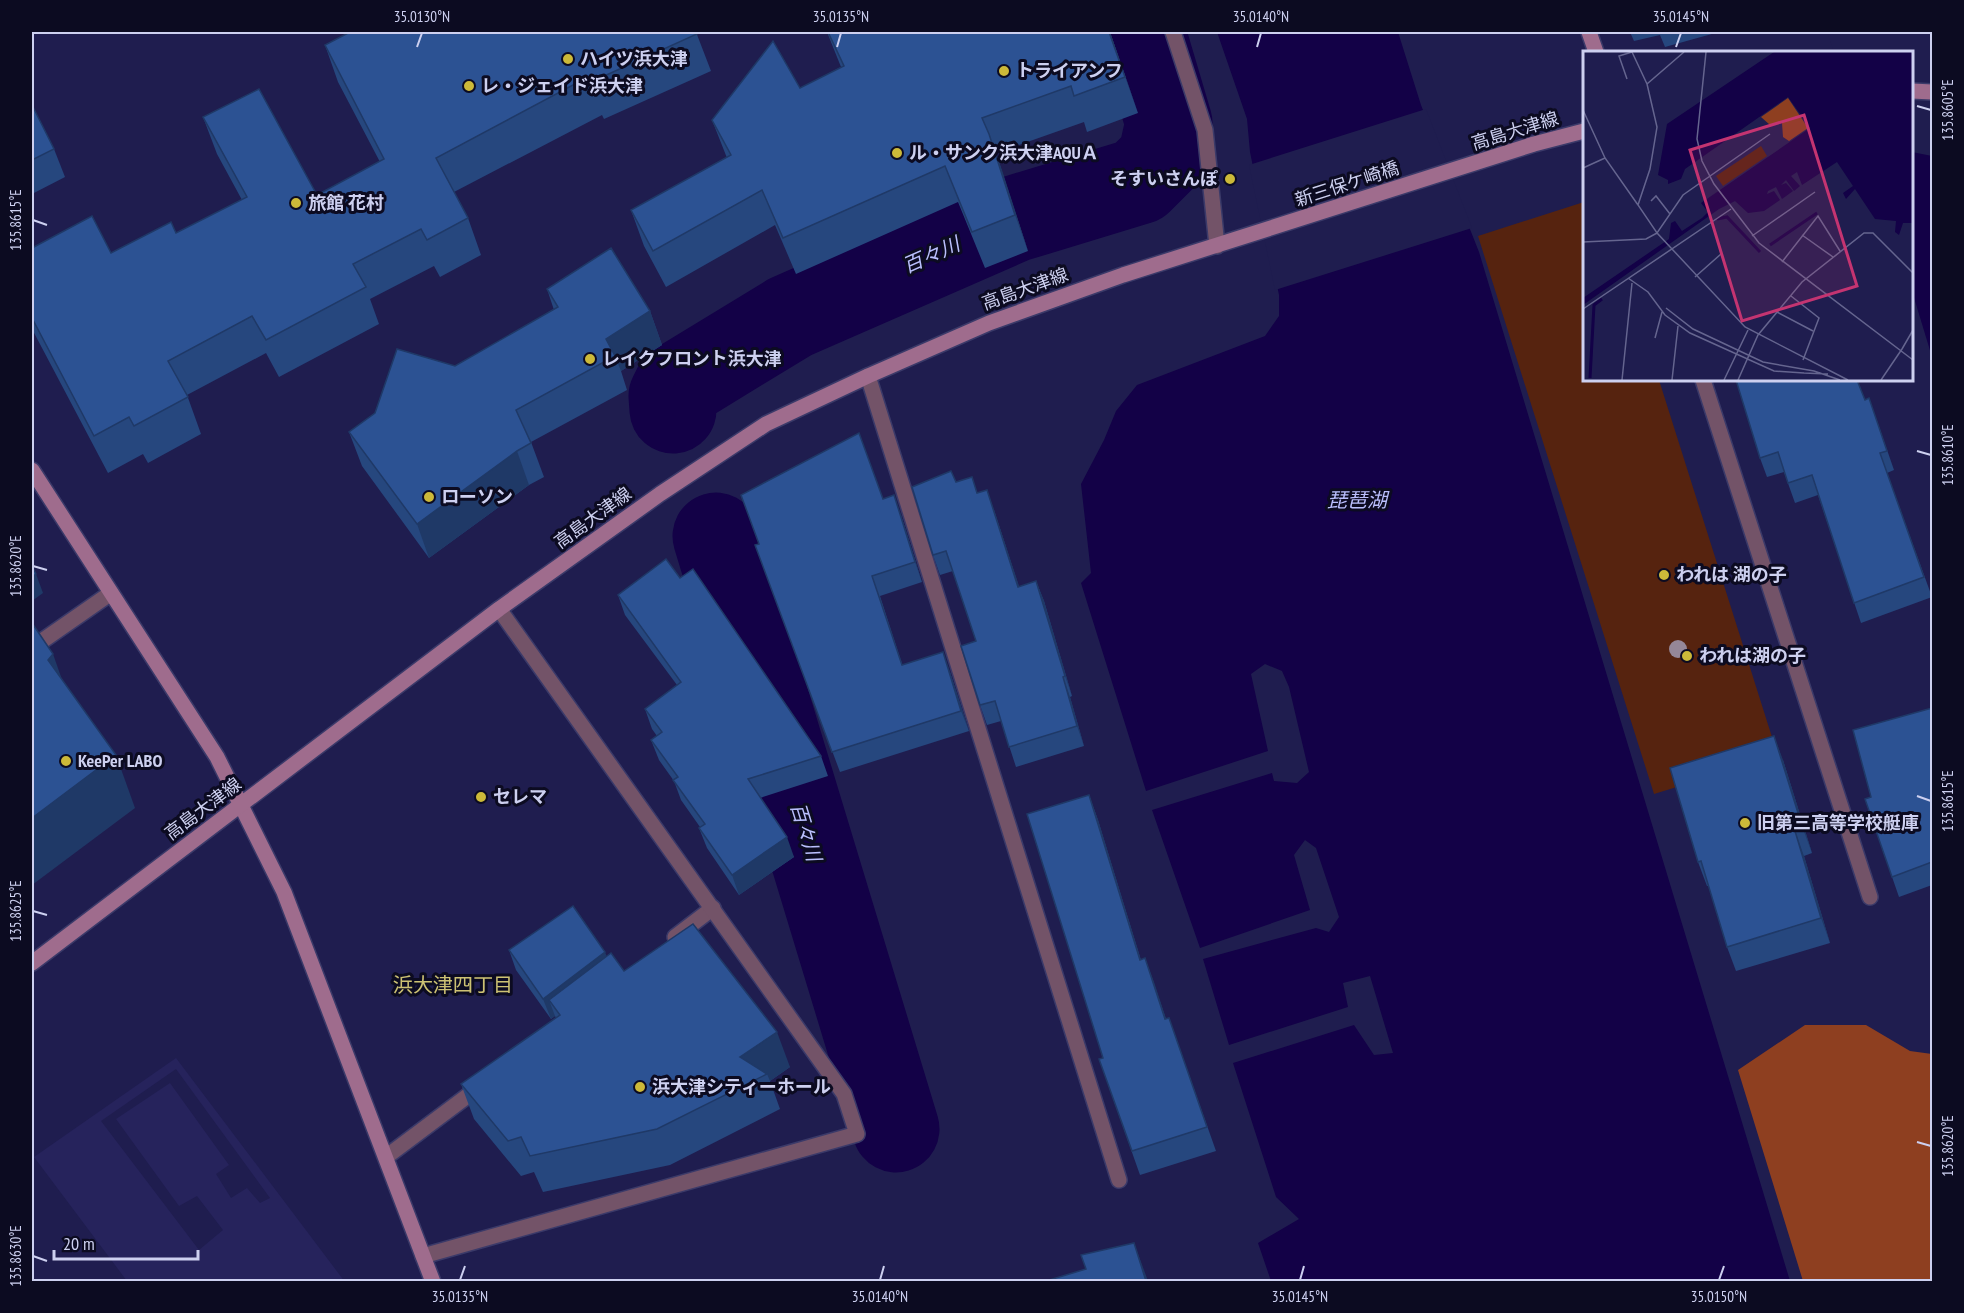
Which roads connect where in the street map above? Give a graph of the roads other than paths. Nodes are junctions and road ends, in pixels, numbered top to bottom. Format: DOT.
graph roads {
  1 [pos="1173,32"];
  2 [pos="1589,32"];
  3 [pos="1596,51"];
  4 [pos="1913,91"];
  5 [pos="1932,92"];
  6 [pos="1583,131"];
  7 [pos="1457,170"];
  8 [pos="1250,236"];
  9 [pos="1217,246"];
  10 [pos="868,376"];
  11 [pos="1702,381"];
  12 [pos="32,470"];
  13 [pos="111,592"];
  14 [pos="499,609"];
  15 [pos="32,648"];
  16 [pos="241,805"];
  17 [pos="1870,897"];
  18 [pos="713,908"];
  19 [pos="666,944"];
  20 [pos="32,963"];
  21 [pos="495,1074"];
  22 [pos="386,1157"];
  23 [pos="1119,1180"];
  24 [pos="423,1256"];
  25 [pos="433,1281"];
  1 -- 9 [label="street"];
  2 -- 3 [label="main road"];
  4 -- 5 [label="main road"];
  6 -- 7 [label="main road, 高島大津線"];
  7 -- 8 [label="main road, 新三保ケ崎橋"];
  8 -- 9 [label="main road, 高島大津線"];
  9 -- 10 [label="main road, 高島大津線"];
  10 -- 14 [label="main road, 高島大津線"];
  10 -- 23 [label="street"];
  11 -- 17 [label="street"];
  12 -- 13 [label="main road"];
  13 -- 15 [label="street"];
  13 -- 16 [label="main road"];
  14 -- 16 [label="main road, 高島大津線"];
  14 -- 18 [label="street"];
  16 -- 20 [label="main road, 高島大津線"];
  16 -- 22 [label="main road"];
  18 -- 19 [label="street"];
  18 -- 24 [label="street"];
  21 -- 22 [label="street"];
  22 -- 24 [label="main road"];
  24 -- 25 [label="main road"];
}
